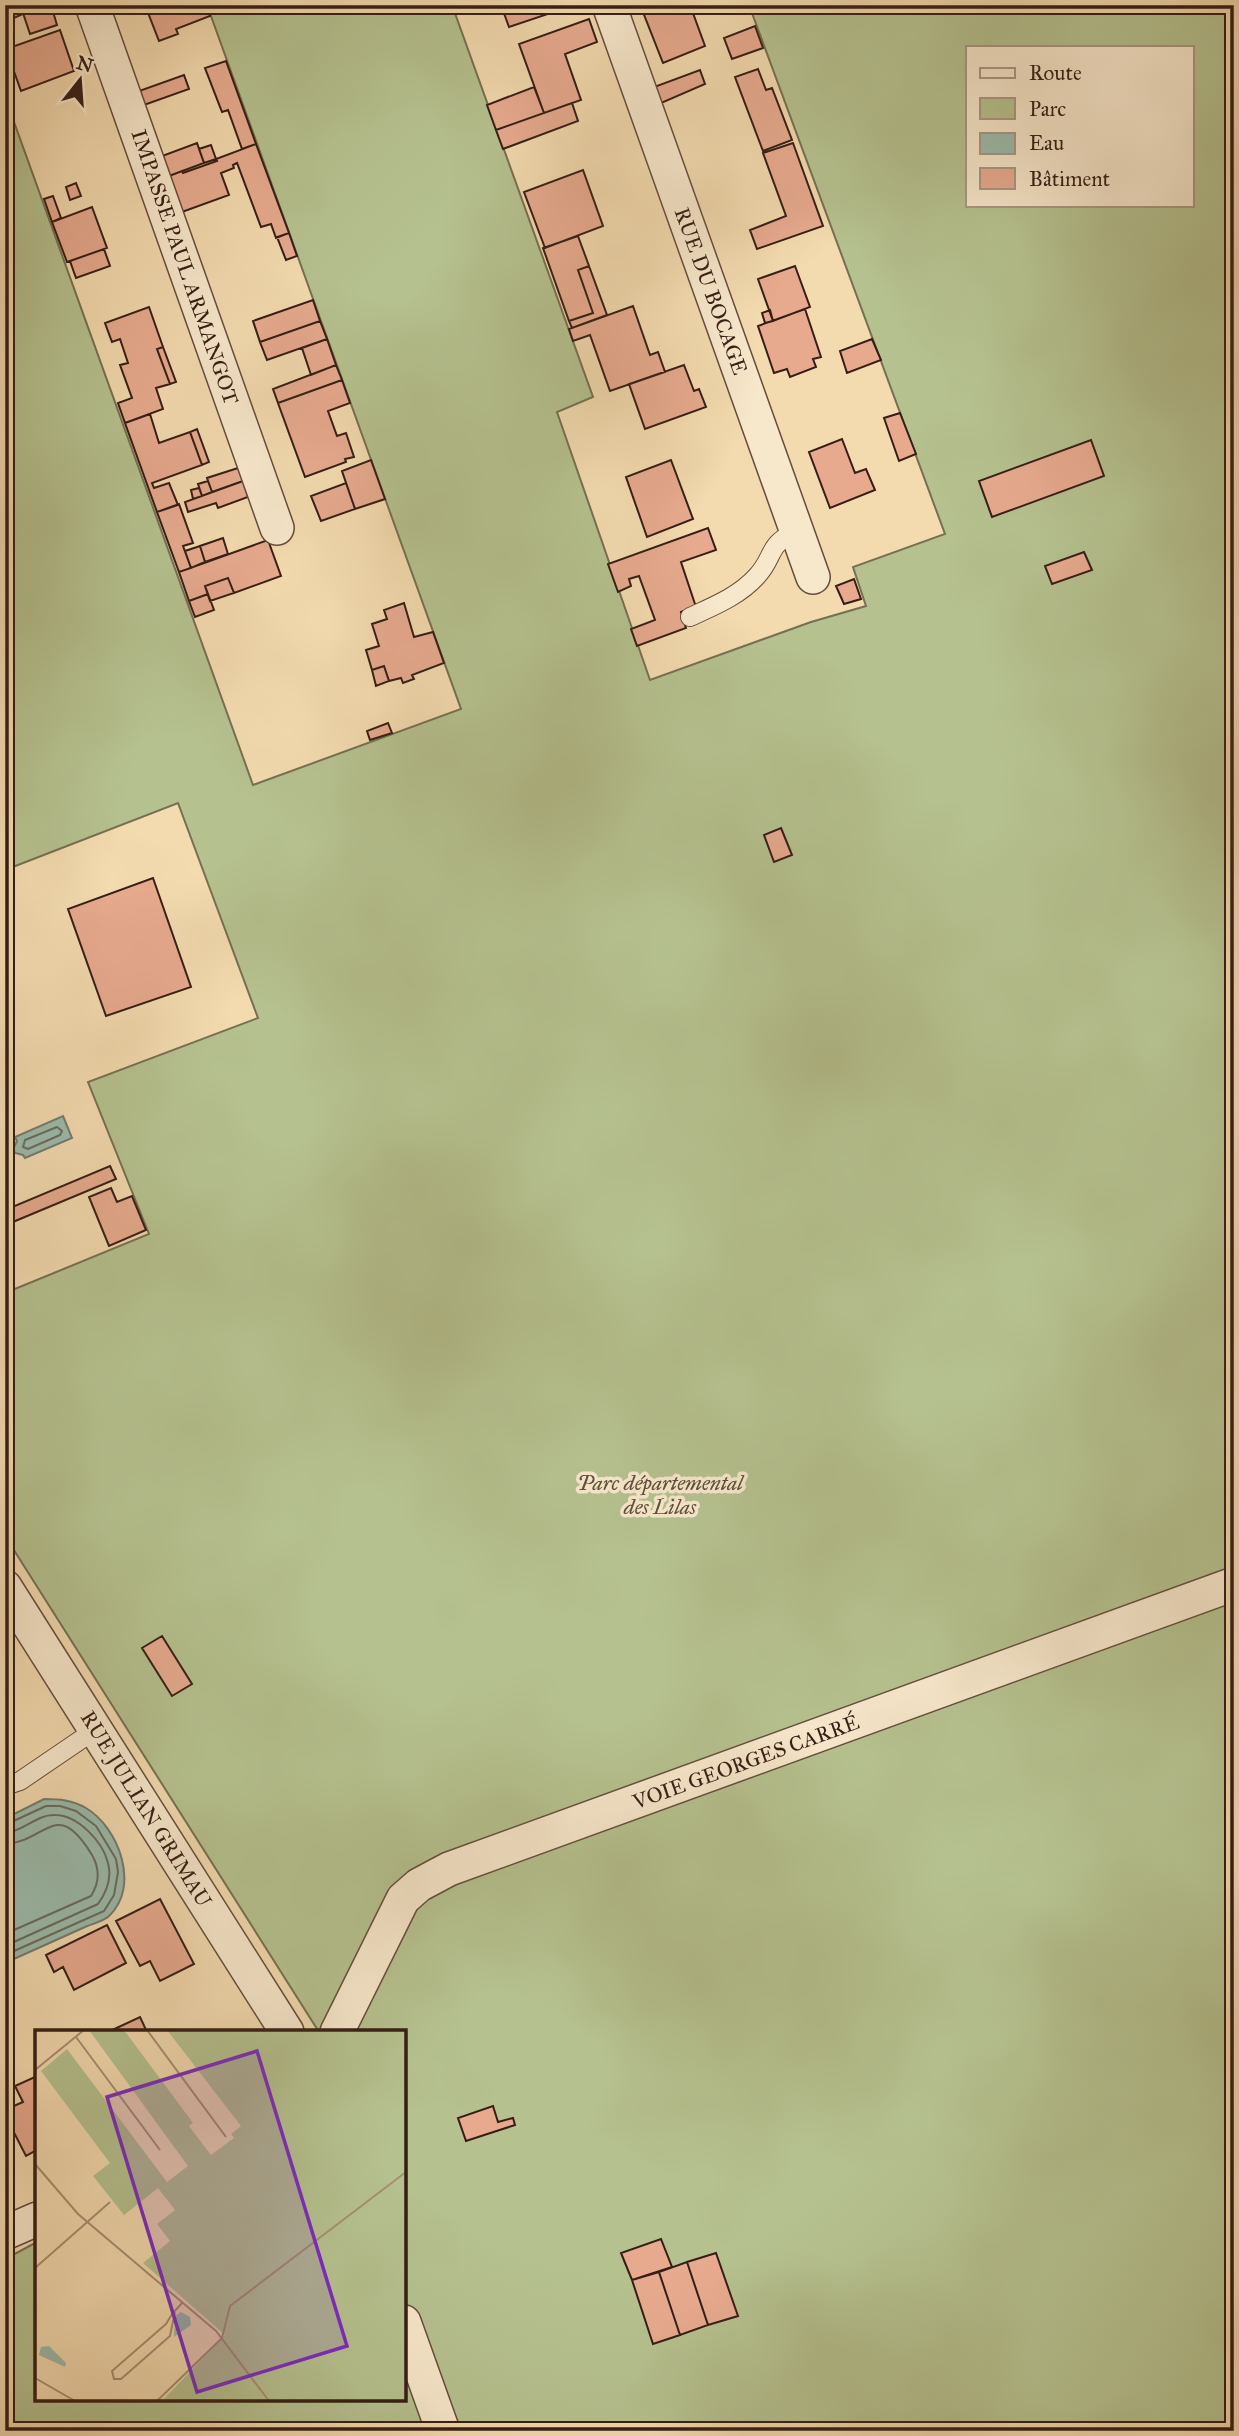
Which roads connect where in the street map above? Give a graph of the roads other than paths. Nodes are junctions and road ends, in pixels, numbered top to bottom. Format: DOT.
graph roads {
  1 [pos="92,5"];
  2 [pos="608,5"];
  3 [pos="277,528"];
  4 [pos="797,530"];
  5 [pos="813,577"];
  6 [pos="690,617"];
  7 [pos="1234,1584"];
  8 [pos="5,1587"];
  9 [pos="95,1730"];
  10 [pos="13,1784"];
  11 [pos="5,1798"];
  12 [pos="286,2030"];
  13 [pos="338,2030"];
  14 [pos="35,2220"];
  15 [pos="5,2233"];
  16 [pos="406,2328"];
  17 [pos="443,2431"];
  1 -- 3 [label="street, IMPASSE PAUL ARMANGOT"];
  2 -- 4 [label="street, RUE DU BOCAGE"];
  4 -- 5 [label="street, RUE DU BOCAGE"];
  4 -- 6 [label="lane"];
  7 -- 13 [label="street, VOIE GEORGES CARRÉ"];
  8 -- 9 [label="street, RUE JULIAN GRIMAU"];
  9 -- 10 [label="lane"];
  9 -- 12 [label="street, RUE JULIAN GRIMAU"];
  10 -- 11 [label="lane"];
  14 -- 15 [label="street"];
  16 -- 17 [label="street"];
}
